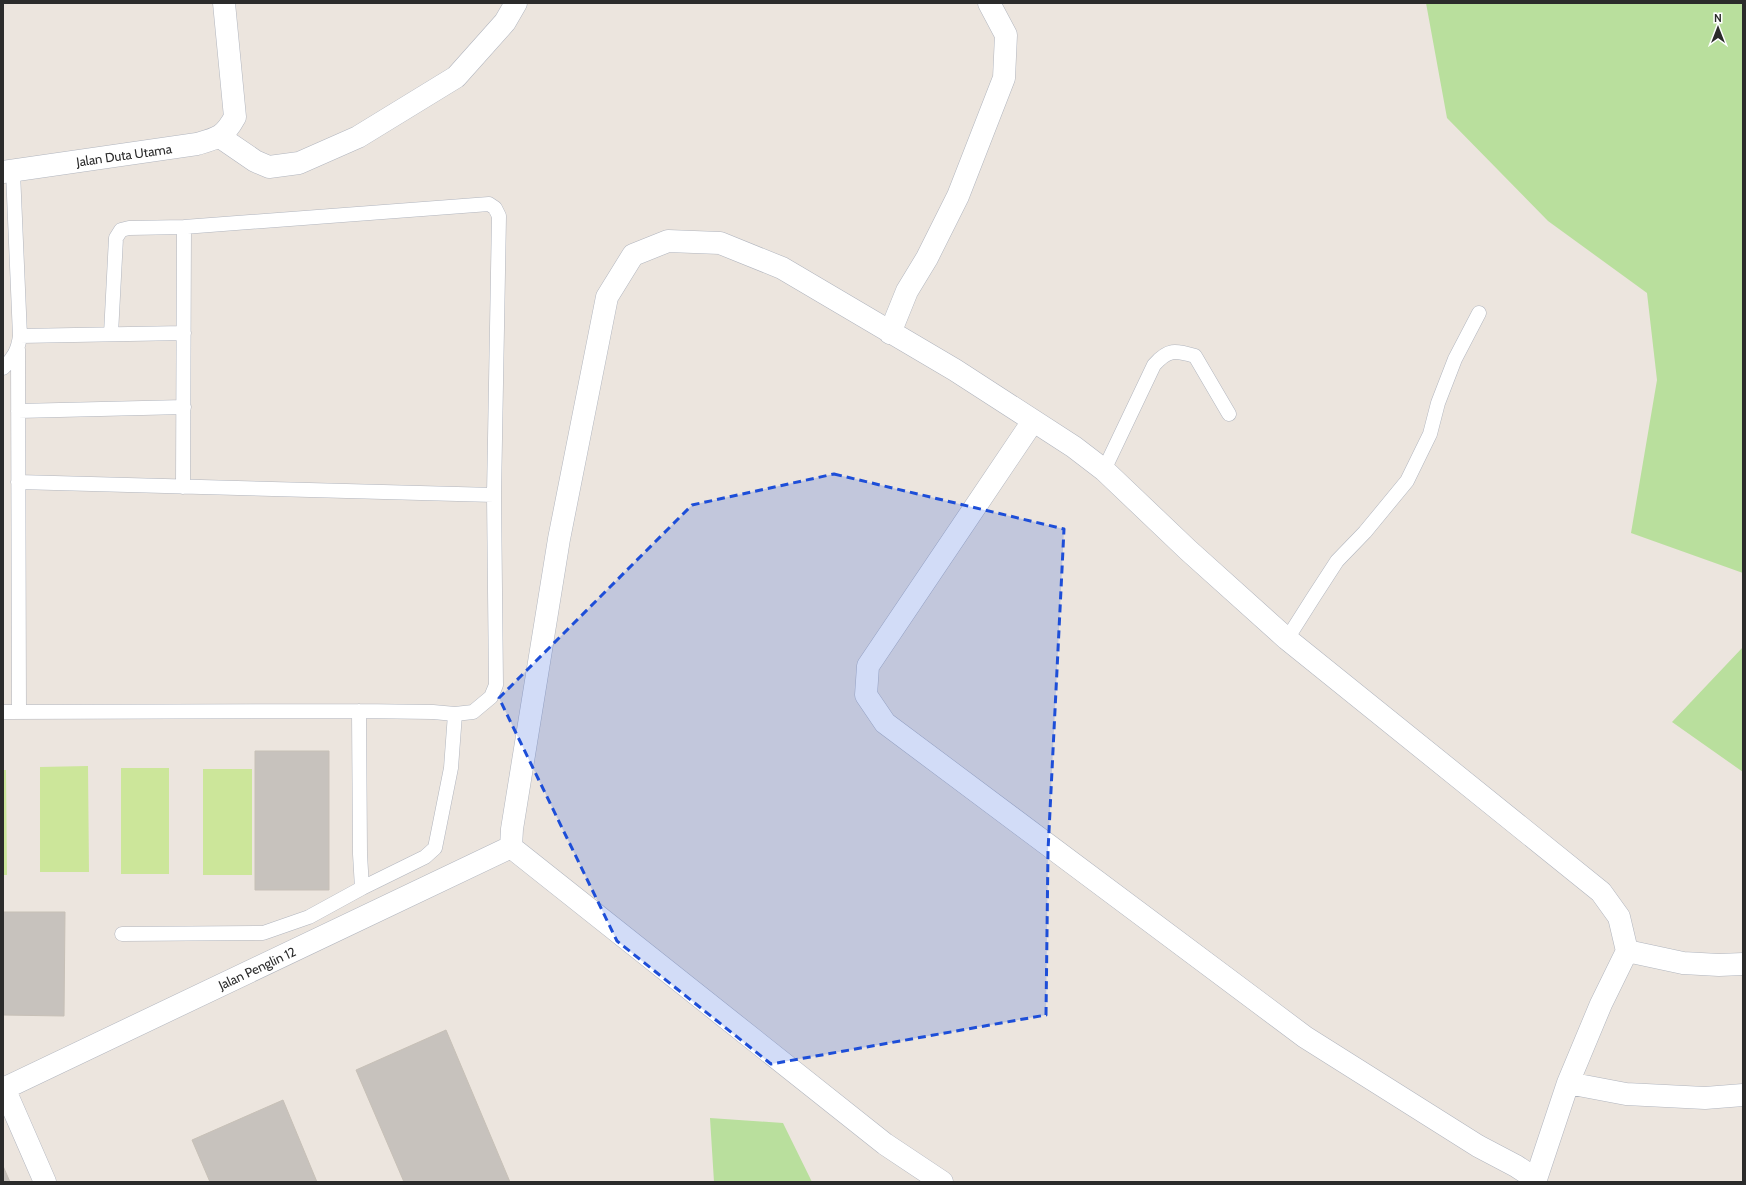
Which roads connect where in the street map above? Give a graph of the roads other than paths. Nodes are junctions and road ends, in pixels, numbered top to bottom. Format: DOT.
graph roads {
  1 [pos="224,3"];
  2 [pos="516,3"];
  3 [pos="990,3"];
  4 [pos="220,137"];
  5 [pos="8,172"];
  6 [pos="184,227"];
  7 [pos="1479,313"];
  8 [pos="184,333"];
  9 [pos="890,333"];
  10 [pos="111,334"];
  11 [pos="19,342"];
  12 [pos="3,368"];
  13 [pos="184,407"];
  14 [pos="18,411"];
  15 [pos="1229,414"];
  16 [pos="1033,420"];
  17 [pos="1104,470"];
  18 [pos="18,482"];
  19 [pos="183,487"];
  20 [pos="494,495"];
  21 [pos="1287,639"];
  22 [pos="359,711"];
  23 [pos="3,712"];
  24 [pos="19,712"];
  25 [pos="455,714"];
  26 [pos="511,847"];
  27 [pos="362,888"];
  28 [pos="122,934"];
  29 [pos="1627,951"];
  30 [pos="1743,964"];
  31 [pos="1568,1083"];
  32 [pos="4,1089"];
  33 [pos="1743,1095"];
  34 [pos="1536,1181"];
  35 [pos="46,1182"];
  36 [pos="942,1182"];
  1 -- 4 [label="street"];
  2 -- 4 [label="street"];
  3 -- 9 [label="street"];
  4 -- 5 [label="street, Jalan Duta Utama"];
  5 -- 11 [label="lane"];
  6 -- 8 [label="lane"];
  6 -- 10 [label="lane"];
  6 -- 20 [label="lane"];
  7 -- 21 [label="lane"];
  8 -- 10 [label="lane"];
  8 -- 13 [label="lane"];
  9 -- 16 [label="street"];
  9 -- 26 [label="street"];
  10 -- 11 [label="lane"];
  11 -- 12 [label="lane"];
  11 -- 14 [label="lane"];
  13 -- 14 [label="lane"];
  13 -- 19 [label="lane"];
  14 -- 18 [label="lane"];
  15 -- 17 [label="lane"];
  16 -- 17 [label="street"];
  16 -- 34 [label="street"];
  17 -- 21 [label="street"];
  18 -- 19 [label="lane"];
  18 -- 24 [label="lane"];
  19 -- 20 [label="lane"];
  20 -- 25 [label="lane"];
  21 -- 29 [label="street"];
  22 -- 24 [label="lane"];
  22 -- 25 [label="lane"];
  22 -- 27 [label="lane"];
  23 -- 24 [label="lane"];
  25 -- 27 [label="lane"];
  26 -- 32 [label="street, Jalan Penglin 12"];
  26 -- 36 [label="street"];
  27 -- 28 [label="lane"];
  29 -- 30 [label="street"];
  29 -- 31 [label="street"];
  31 -- 33 [label="street"];
  31 -- 34 [label="street"];
  32 -- 35 [label="street"];
}
